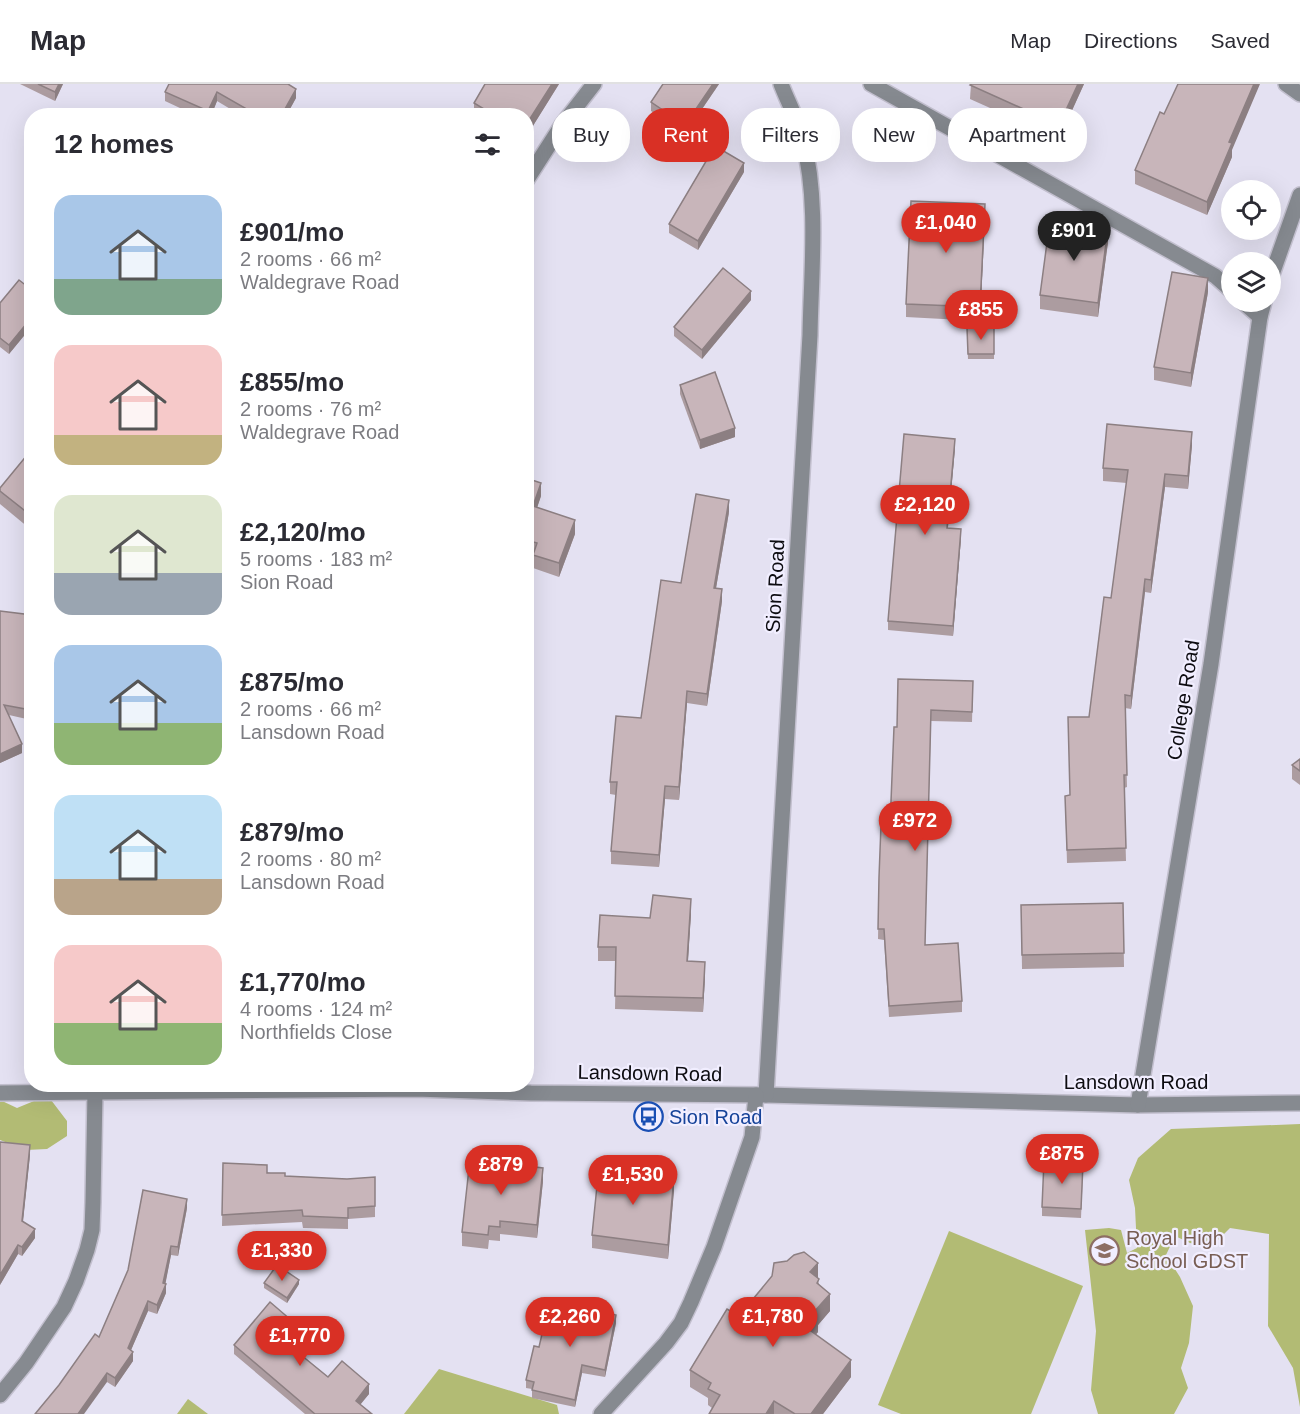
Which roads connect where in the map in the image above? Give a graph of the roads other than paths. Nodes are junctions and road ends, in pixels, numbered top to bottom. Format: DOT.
graph roads {
  1 [pos="594,84"];
  2 [pos="781,84"];
  3 [pos="871,84"];
  4 [pos="1286,84"];
  5 [pos="1300,94"];
  6 [pos="534,168"];
  7 [pos="1300,195"];
  8 [pos="1280,252"];
  9 [pos="1215,276"];
  10 [pos="1221,276"];
  11 [pos="1221,281"];
  12 [pos="1262,312"];
  13 [pos="95,1092"];
  14 [pos="502,1092"];
  15 [pos="0,1093"];
  16 [pos="761,1095"];
  17 [pos="1300,1103"];
  18 [pos="1138,1105"];
  19 [pos="0,1395"];
  20 [pos="601,1414"];
  1 -- 6 [label="street"];
  2 -- 16 [label="street, Sion Road"];
  3 -- 9 [label="street"];
  4 -- 5 [label="street"];
  7 -- 8 [label="street"];
  9 -- 10 [label="street"];
  9 -- 11 [label="street"];
  12 -- 18 [label="street, College Road"];
  13 -- 15 [label="street, Lansdown Road"];
  13 -- 19 [label="street"];
  14 -- 16 [label="street, Lansdown Road"];
  16 -- 18 [label="street, Lansdown Road"];
  16 -- 20 [label="street, Sion Road"];
  17 -- 18 [label="street, Lansdown Road"];
}
